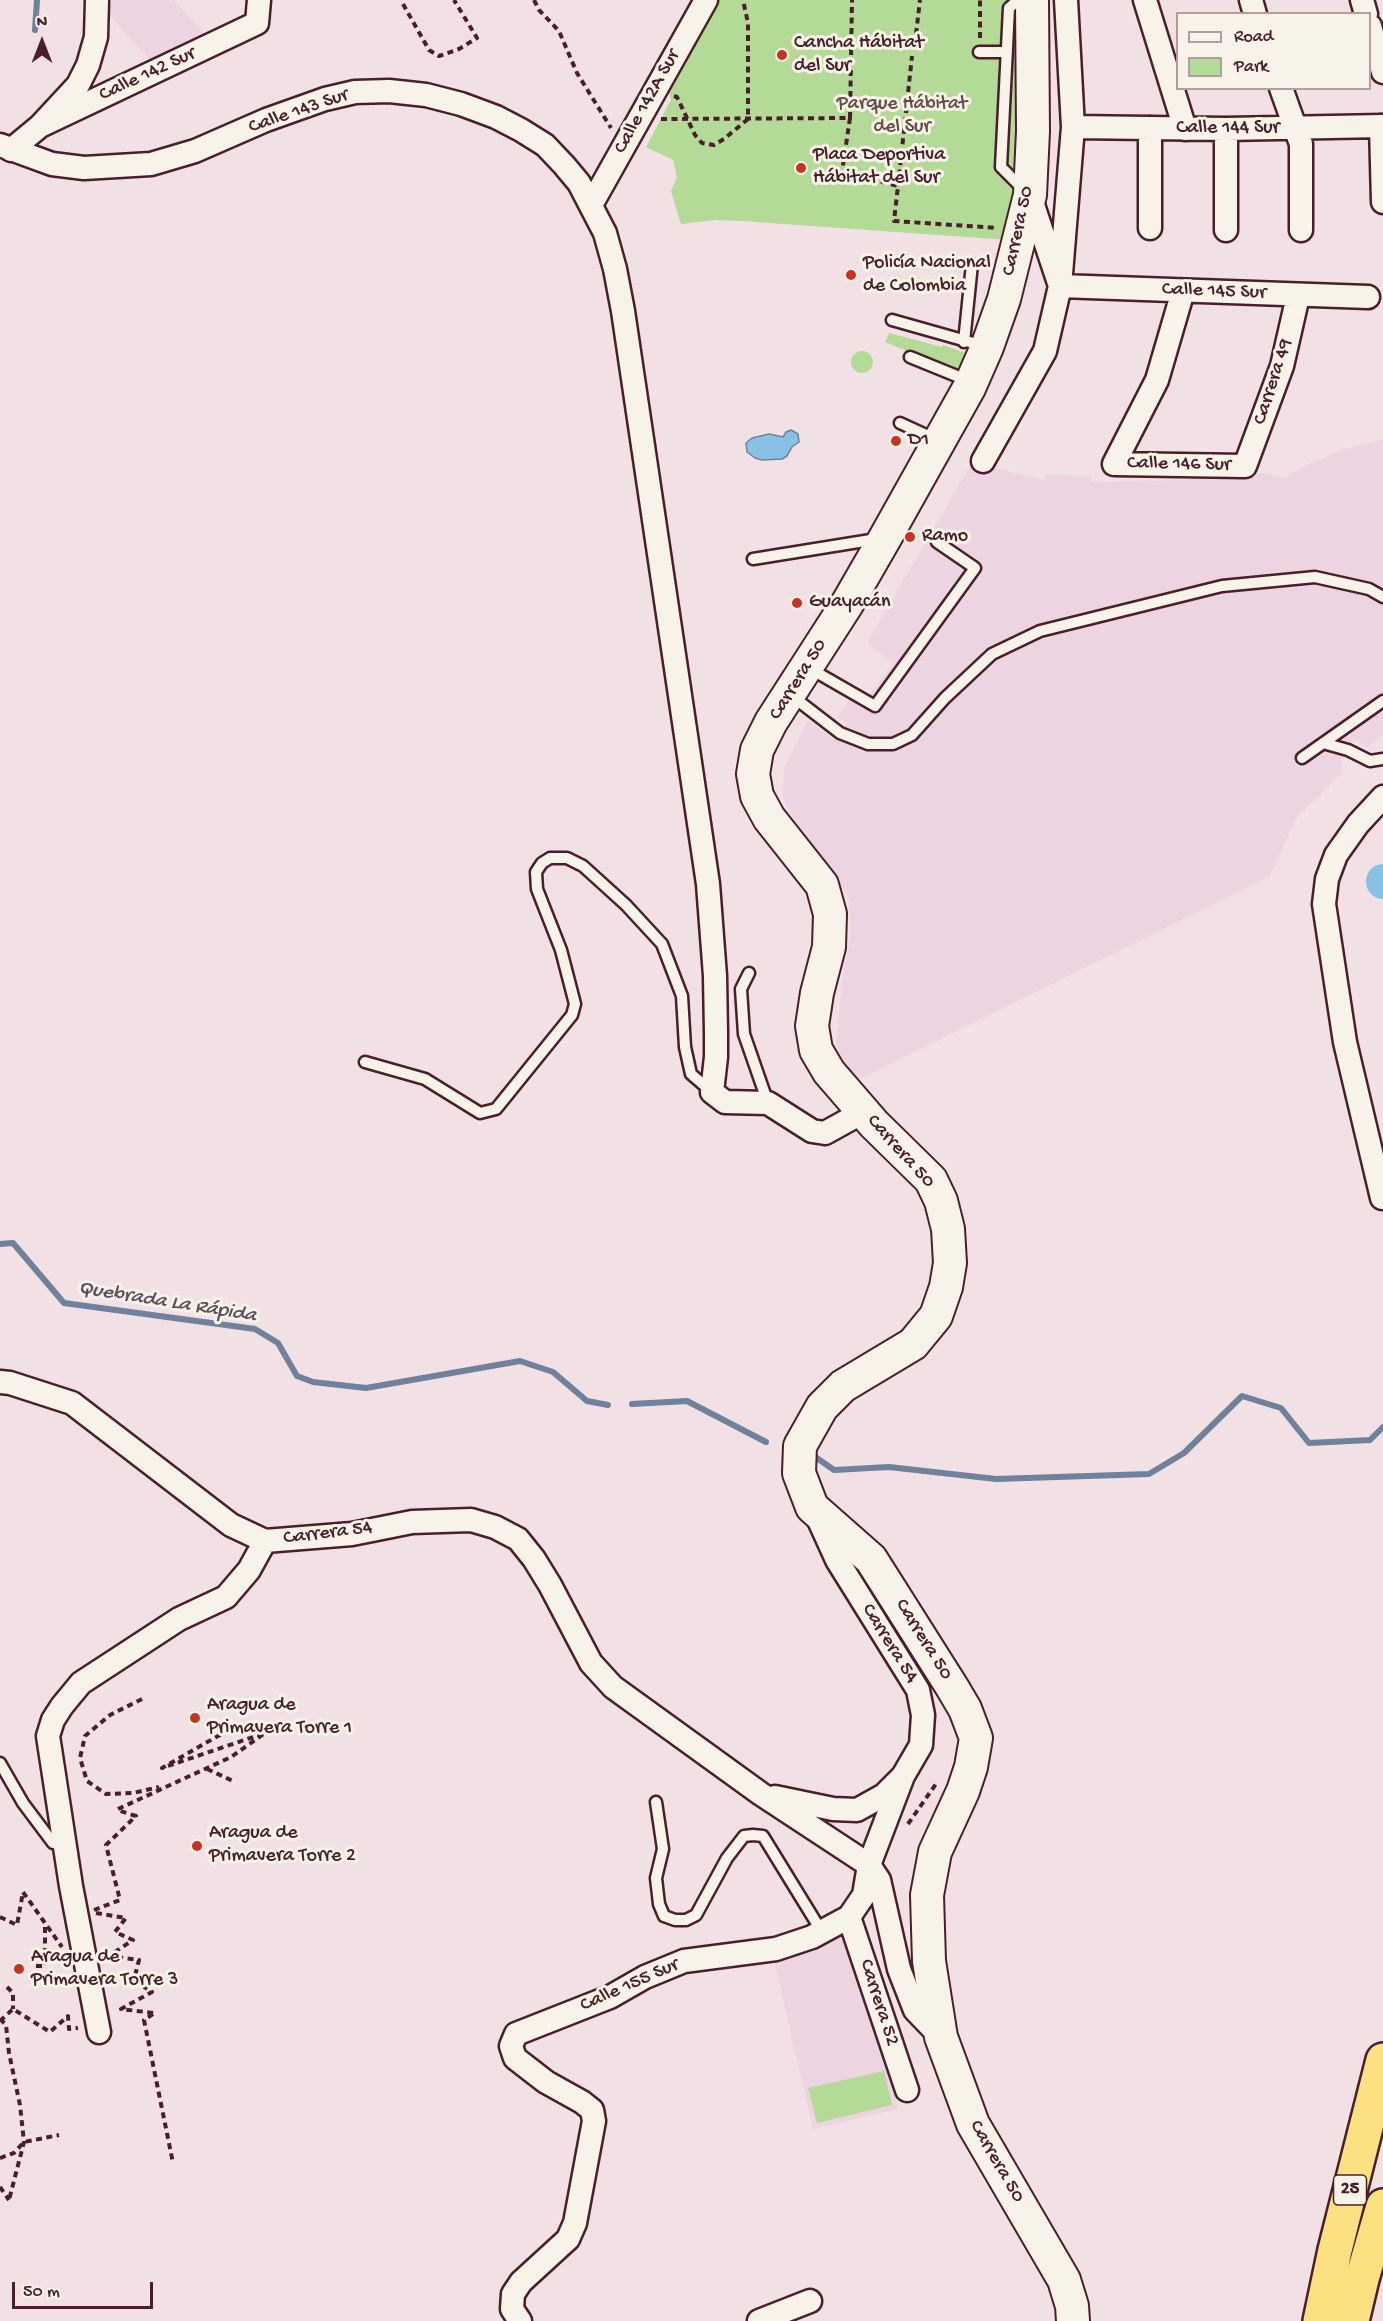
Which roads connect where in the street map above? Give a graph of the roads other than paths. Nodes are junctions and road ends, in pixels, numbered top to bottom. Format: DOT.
graph roads {
  1 [pos="98,0"];
  2 [pos="259,0"];
  3 [pos="706,0"];
  4 [pos="1017,0"];
  5 [pos="1032,0"];
  6 [pos="1066,0"];
  7 [pos="1145,0"];
  8 [pos="1371,30"];
  9 [pos="979,52"];
  10 [pos="1007,52"];
  11 [pos="1383,72"];
  12 [pos="1282,90"];
  13 [pos="40,126"];
  14 [pos="1382,126"];
  15 [pos="1072,127"];
  16 [pos="1150,128"];
  17 [pos="1185,129"];
  18 [pos="1226,129"];
  19 [pos="1295,129"];
  20 [pos="6,147"];
  21 [pos="1030,195"];
  22 [pos="1383,202"];
  23 [pos="591,205"];
  24 [pos="1150,228"];
  25 [pos="1226,230"];
  26 [pos="1301,230"];
  27 [pos="972,264"];
  28 [pos="1060,286"];
  29 [pos="1183,291"];
  30 [pos="1298,296"];
  31 [pos="1368,297"];
  32 [pos="892,320"];
  33 [pos="976,344"];
  34 [pos="910,357"];
  35 [pos="972,382"];
  36 [pos="900,423"];
  37 [pos="940,441"];
  38 [pos="983,461"];
  39 [pos="1245,466"];
  40 [pos="885,538"];
  41 [pos="937,542"];
  42 [pos="753,560"];
  43 [pos="1383,597"];
  44 [pos="807,667"];
  45 [pos="789,694"];
  46 [pos="1383,701"];
  47 [pos="1323,743"];
  48 [pos="1302,758"];
  49 [pos="1383,759"];
  50 [pos="1383,797"];
  51 [pos="749,973"];
  52 [pos="365,1062"];
  53 [pos="712,1092"];
  54 [pos="768,1103"];
  55 [pos="864,1112"];
  56 [pos="1382,1198"];
  57 [pos="0,1382"];
  58 [pos="812,1507"];
  59 [pos="266,1541"];
  60 [pos="0,1763"];
  61 [pos="903,1776"];
  62 [pos="761,1794"];
  63 [pos="656,1802"];
  64 [pos="66,1846"];
  65 [pos="869,1865"];
  66 [pos="849,1917"];
  67 [pos="822,1932"];
  68 [pos="92,2029"];
  69 [pos="941,2037"];
  70 [pos="1383,2060"];
  71 [pos="907,2090"];
  72 [pos="1383,2206"];
  73 [pos="810,2301"];
  74 [pos="520,2321"];
  75 [pos="759,2321"];
  76 [pos="1073,2321"];
  77 [pos="1320,2321"];
  78 [pos="1352,2321"];
  1 -- 13 [label="street"];
  2 -- 13 [label="street, Calle 142 Sur"];
  3 -- 23 [label="street, Calle 142A Sur"];
  4 -- 10 [label="lane"];
  5 -- 21 [label="main road, Carrera 50"];
  6 -- 15 [label="street, Carrera 50"];
  7 -- 17 [label="street"];
  8 -- 11 [label="street"];
  9 -- 10 [label="lane"];
  10 -- 21 [label="lane"];
  12 -- 19 [label="street"];
  13 -- 20 [label="street"];
  14 -- 19 [label="street, Calle 144 Sur"];
  14 -- 22 [label="street"];
  15 -- 16 [label="street, Calle 144 Sur"];
  15 -- 28 [label="street, Carrera 50"];
  16 -- 17 [label="street, Calle 144 Sur"];
  16 -- 24 [label="street"];
  17 -- 18 [label="street, Calle 144 Sur"];
  18 -- 19 [label="street, Calle 144 Sur"];
  18 -- 25 [label="street"];
  19 -- 26 [label="street"];
  20 -- 23 [label="street, Calle 143 Sur"];
  21 -- 28 [label="street"];
  21 -- 33 [label="main road, Carrera 50"];
  23 -- 53 [label="street, Calle 143 Sur"];
  27 -- 33 [label="lane"];
  28 -- 29 [label="street, Calle 145 Sur"];
  28 -- 38 [label="street, Carrera 50"];
  29 -- 30 [label="street, Calle 145 Sur"];
  29 -- 39 [label="street, Calle 146 Sur"];
  30 -- 31 [label="street, Calle 145 Sur"];
  30 -- 39 [label="street, Carrera 49"];
  32 -- 33 [label="lane"];
  33 -- 35 [label="main road, Carrera 50"];
  34 -- 35 [label="lane"];
  35 -- 37 [label="main road, Carrera 50"];
  36 -- 37 [label="lane"];
  37 -- 40 [label="main road, Carrera 50"];
  40 -- 42 [label="lane"];
  40 -- 44 [label="main road, Carrera 50"];
  41 -- 44 [label="lane"];
  43 -- 45 [label="lane"];
  44 -- 45 [label="main road, Carrera 50"];
  45 -- 55 [label="main road, Carrera 50"];
  46 -- 47 [label="lane"];
  47 -- 48 [label="lane"];
  47 -- 49 [label="lane"];
  50 -- 56 [label="street"];
  51 -- 54 [label="lane"];
  52 -- 53 [label="lane"];
  53 -- 54 [label="street"];
  54 -- 55 [label="street"];
  55 -- 58 [label="main road, Carrera 50"];
  57 -- 59 [label="street"];
  58 -- 61 [label="street, Carrera 54"];
  58 -- 69 [label="main road, Carrera 50"];
  59 -- 62 [label="street, Carrera 54"];
  59 -- 64 [label="street, Carrera 54"];
  60 -- 64 [label="lane"];
  61 -- 62 [label="street, Carrera 54"];
  61 -- 65 [label="street"];
  62 -- 65 [label="street, Carrera 54"];
  63 -- 67 [label="lane"];
  64 -- 68 [label="street, Carrera 54"];
  65 -- 66 [label="street"];
  65 -- 69 [label="street"];
  66 -- 67 [label="street, Calle 155 Sur"];
  66 -- 71 [label="street, Carrera 52"];
  67 -- 74 [label="street, Calle 155 Sur"];
  69 -- 76 [label="main road, Carrera 50"];
  70 -- 77 [label="highway, 25"];
  72 -- 78 [label="highway, 25"];
  73 -- 75 [label="street"];
}
